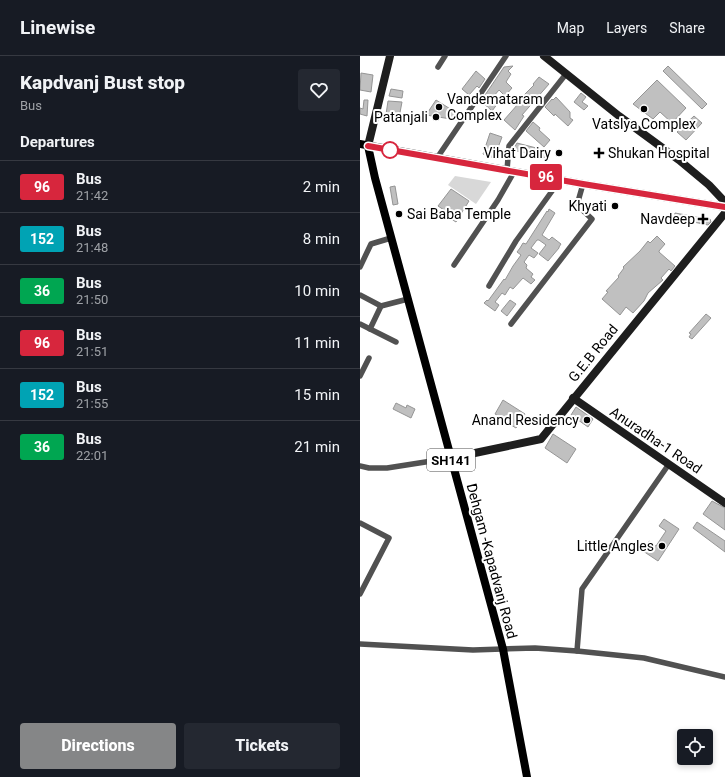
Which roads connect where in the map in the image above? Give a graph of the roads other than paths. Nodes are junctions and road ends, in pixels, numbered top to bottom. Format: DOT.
graph roads {
  1 [pos="390,56"];
  2 [pos="445,56"];
  3 [pos="506,56"];
  4 [pos="544,56"];
  5 [pos="438,67"];
  6 [pos="566,74"];
  7 [pos="364,147"];
  8 [pos="437,158"];
  9 [pos="510,171"];
  10 [pos="560,180"];
  11 [pos="583,184"];
  12 [pos="725,202"];
  13 [pos="725,207"];
  14 [pos="725,213"];
  15 [pos="391,238"];
  16 [pos="454,265"];
  17 [pos="360,267"];
  18 [pos="489,286"];
  19 [pos="360,295"];
  20 [pos="408,299"];
  21 [pos="381,306"];
  22 [pos="360,324"];
  23 [pos="511,324"];
  24 [pos="370,329"];
  25 [pos="396,342"];
  26 [pos="369,358"];
  27 [pos="360,376"];
  28 [pos="573,398"];
  29 [pos="451,458"];
  30 [pos="669,464"];
  31 [pos="360,466"];
  32 [pos="725,503"];
  33 [pos="360,523"];
  34 [pos="360,594"];
  35 [pos="360,644"];
  36 [pos="503,649"];
  37 [pos="577,651"];
  38 [pos="725,677"];
  39 [pos="527,777"];
  1 -- 7 [label="street"];
  2 -- 5 [label="street"];
  3 -- 8 [label="street"];
  4 -- 6 [label="street"];
  6 -- 9 [label="street"];
  6 -- 12 [label="street"];
  7 -- 8 [label="main road"];
  7 -- 15 [label="main road, Dehgam -Kapadvanj Road / SH141"];
  8 -- 9 [label="main road"];
  9 -- 10 [label="main road"];
  9 -- 16 [label="street"];
  10 -- 11 [label="main road"];
  10 -- 18 [label="street"];
  11 -- 13 [label="main road"];
  11 -- 23 [label="street"];
  14 -- 28 [label="street, G.E.B Road"];
  15 -- 17 [label="street"];
  15 -- 20 [label="main road, Dehgam -Kapadvanj Road / SH141"];
  19 -- 21 [label="street"];
  20 -- 21 [label="street"];
  20 -- 29 [label="main road, Dehgam -Kapadvanj Road / SH141"];
  21 -- 24 [label="street"];
  22 -- 24 [label="street"];
  24 -- 25 [label="street"];
  26 -- 27 [label="street"];
  28 -- 29 [label="street, G.E.B Road"];
  28 -- 30 [label="street, Anuradha-1 Road"];
  29 -- 31 [label="street"];
  29 -- 36 [label="main road, Dehgam -Kapadvanj Road / SH141"];
  30 -- 32 [label="street, Anuradha-1 Road"];
  30 -- 37 [label="street"];
  33 -- 34 [label="street"];
  35 -- 36 [label="street"];
  36 -- 37 [label="street"];
  36 -- 39 [label="main road, Dehgam -Kapadvanj Road / SH141"];
  37 -- 38 [label="street"];
}
